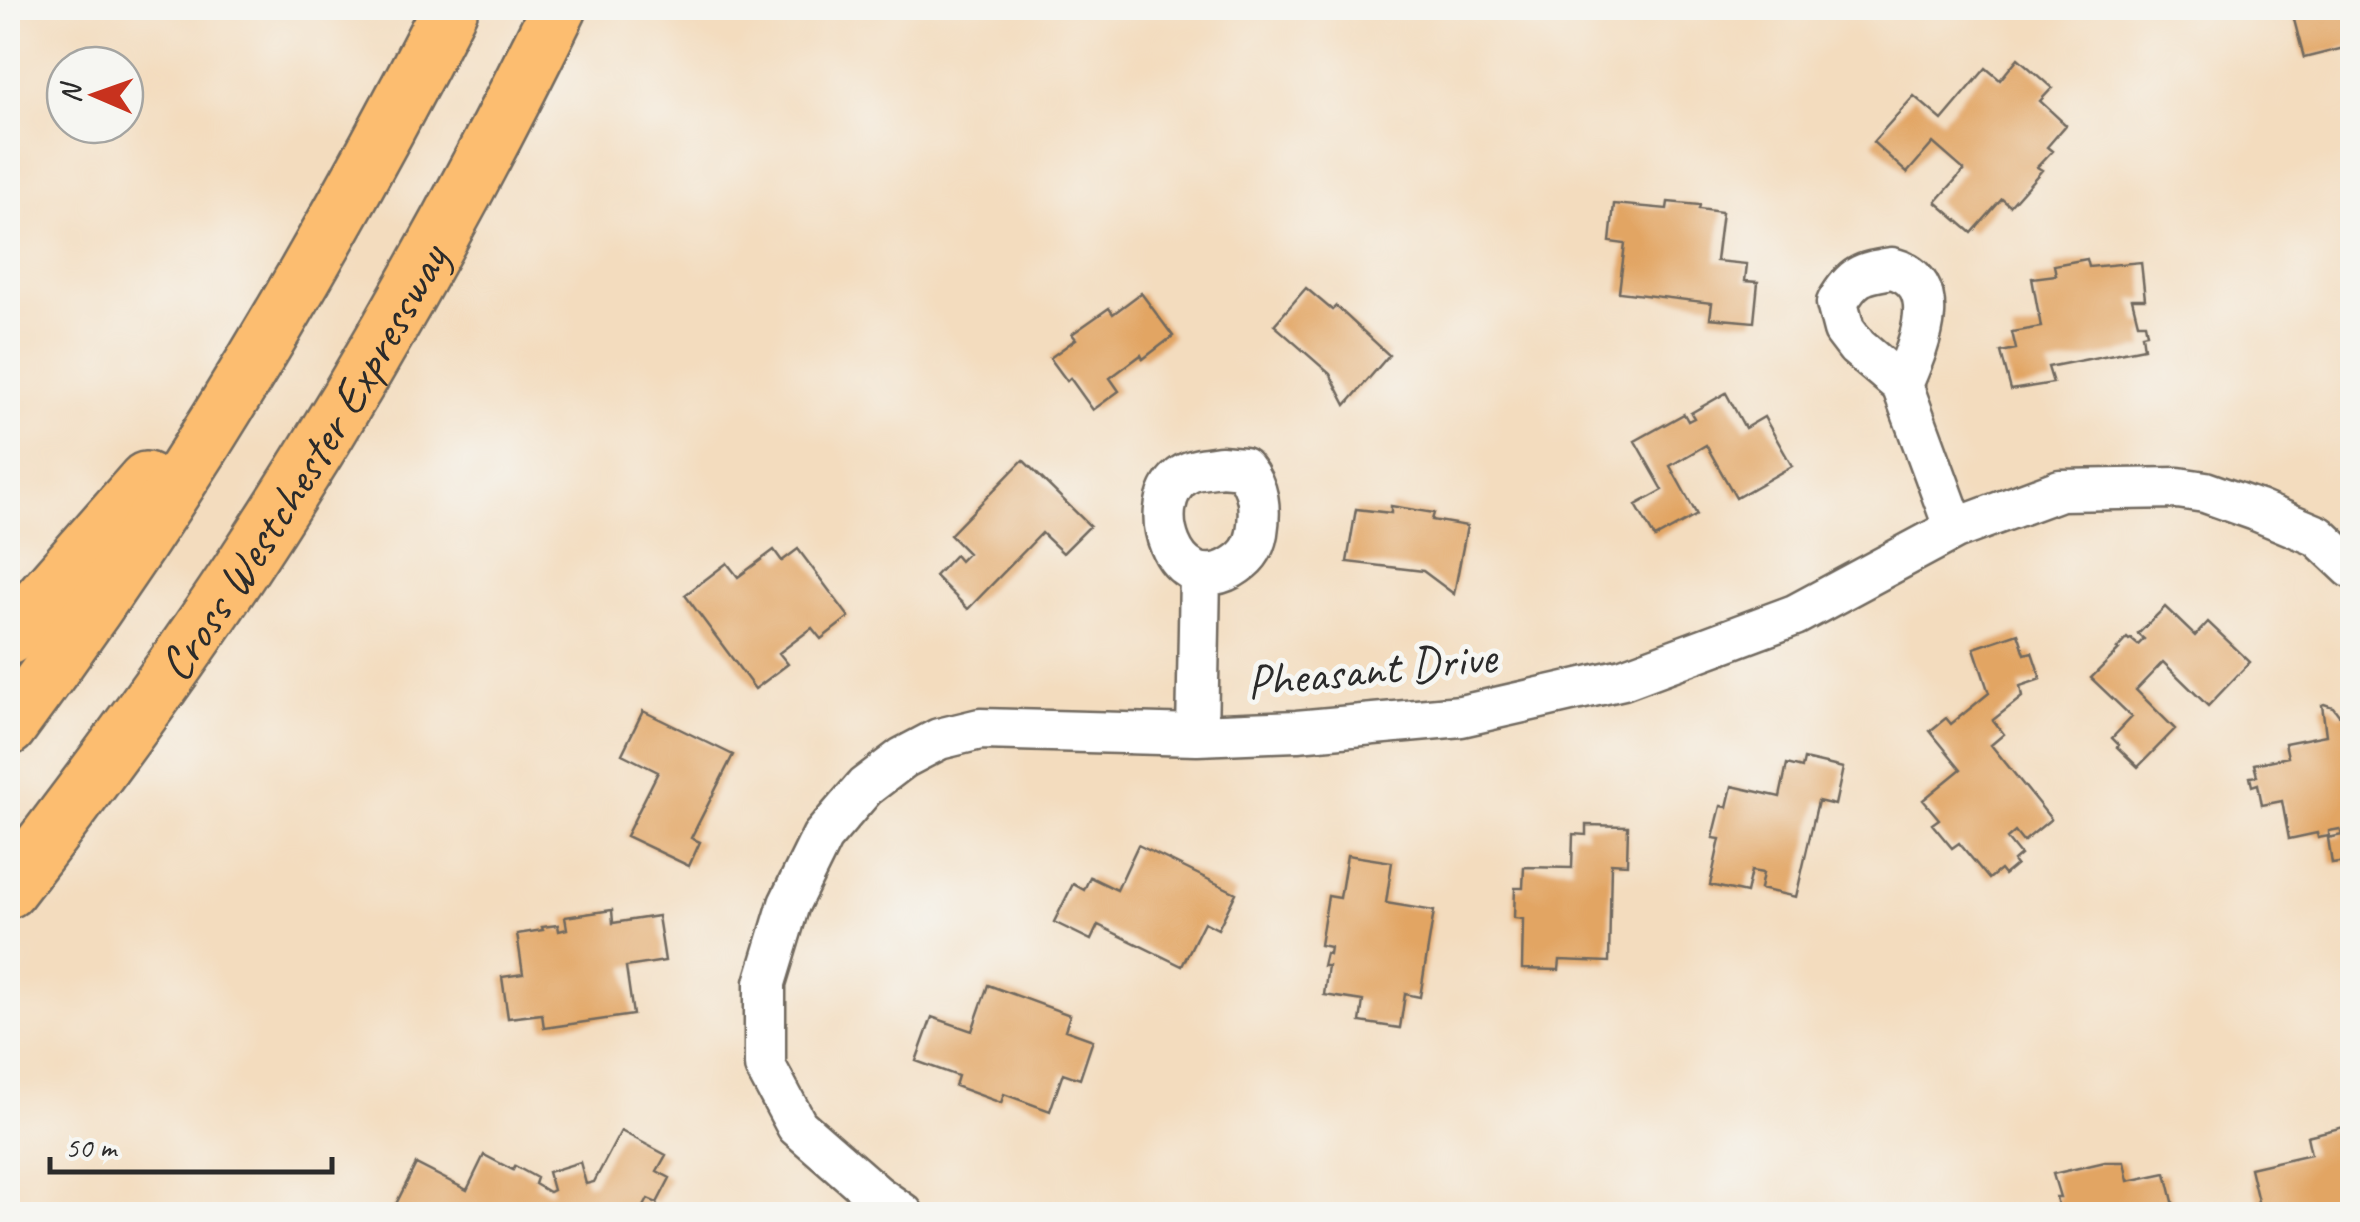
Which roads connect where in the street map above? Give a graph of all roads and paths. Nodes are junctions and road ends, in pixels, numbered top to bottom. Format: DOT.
graph roads {
  1 [pos="450,8"];
  2 [pos="560,8"];
  3 [pos="266,342"];
  4 [pos="1902,385"];
  5 [pos="1955,530"];
  6 [pos="2352,568"];
  7 [pos="1200,575"];
  8 [pos="8,637"];
  9 [pos="8,728"];
  10 [pos="1197,734"];
  11 [pos="8,890"];
  12 [pos="903,1214"];
  1 -- 3 [label="highway, Cross Westchester Expressway"];
  2 -- 11 [label="highway, Cross Westchester Expressway"];
  3 -- 8 [label="highway"];
  3 -- 9 [label="highway, Cross Westchester Expressway"];
  4 -- 5 [label="street"];
  5 -- 6 [label="street, Pheasant Drive"];
  5 -- 10 [label="street, Pheasant Drive"];
  7 -- 10 [label="street"];
  10 -- 12 [label="street, Pheasant Drive"];
}
